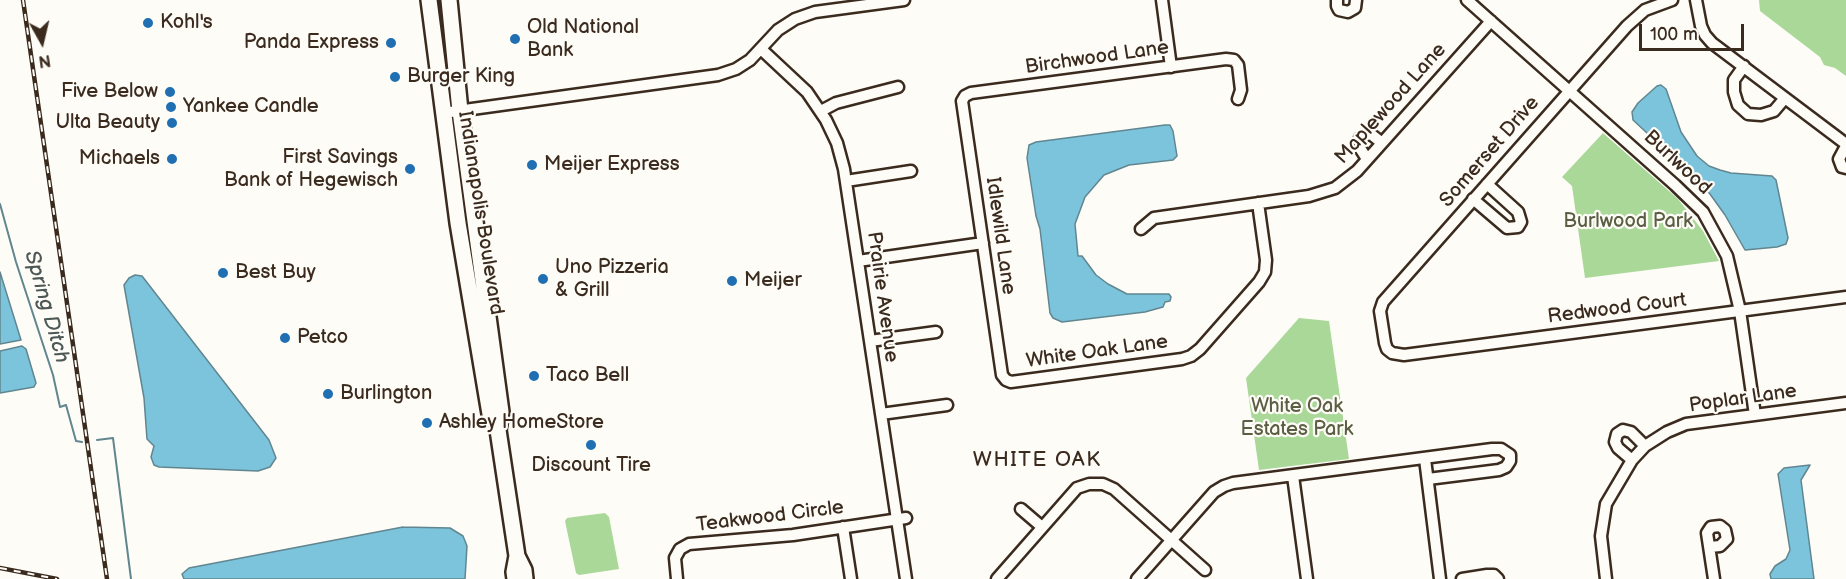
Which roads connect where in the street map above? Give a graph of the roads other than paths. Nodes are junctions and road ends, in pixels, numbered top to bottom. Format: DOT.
graph roads {
  1 [pos="429,0"];
  2 [pos="449,0"];
  3 [pos="904,0"];
  4 [pos="1162,0"];
  5 [pos="1337,0"];
  6 [pos="1356,0"];
  7 [pos="1467,0"];
  8 [pos="1672,0"];
  9 [pos="1696,0"];
  10 [pos="841,4"];
  11 [pos="1491,21"];
  12 [pos="760,49"];
  13 [pos="1171,66"];
  14 [pos="1744,66"];
  15 [pos="898,87"];
  16 [pos="1569,90"];
  17 [pos="965,96"];
  18 [pos="1785,98"];
  19 [pos="1238,99"];
  20 [pos="460,111"];
  21 [pos="820,111"];
  22 [pos="443,113"];
  23 [pos="1382,143"];
  24 [pos="1846,145"];
  25 [pos="1367,159"];
  26 [pos="1846,168"];
  27 [pos="911,171"];
  28 [pos="846,181"];
  29 [pos="1486,184"];
  30 [pos="1473,199"];
  31 [pos="1258,203"];
  32 [pos="1141,229"];
  33 [pos="982,243"];
  34 [pos="858,261"];
  35 [pos="1846,297"];
  36 [pos="1740,311"];
  37 [pos="936,332"];
  38 [pos="870,341"];
  39 [pos="1392,353"];
  40 [pos="1006,380"];
  41 [pos="1846,403"];
  42 [pos="947,405"];
  43 [pos="881,414"];
  44 [pos="1755,415"];
  45 [pos="498,430"];
  46 [pos="1645,446"];
  47 [pos="1425,459"];
  48 [pos="1632,460"];
  49 [pos="1293,476"];
  50 [pos="1428,478"];
  51 [pos="1021,509"];
  52 [pos="901,519"];
  53 [pos="843,527"];
  54 [pos="1042,527"];
  55 [pos="1172,540"];
  56 [pos="1710,547"];
  57 [pos="517,556"];
  58 [pos="1205,570"];
  59 [pos="515,579"];
  60 [pos="525,579"];
  61 [pos="677,579"];
  62 [pos="851,579"];
  63 [pos="906,579"];
  64 [pos="997,579"];
  65 [pos="1137,579"];
  66 [pos="1307,579"];
  67 [pos="1440,579"];
  68 [pos="1462,579"];
  69 [pos="1498,579"];
  70 [pos="1606,579"];
  71 [pos="1714,579"];
  1 -- 22 [label="highway, Indianapolis Boulevard"];
  2 -- 20 [label="highway, Indianapolis Boulevard"];
  3 -- 10 [label="street"];
  4 -- 13 [label="street"];
  5 -- 6 [label="street"];
  7 -- 11 [label="street, Burlwood"];
  8 -- 16 [label="street, Somerset Drive"];
  9 -- 14 [label="street"];
  10 -- 12 [label="street"];
  11 -- 16 [label="street, Burlwood"];
  11 -- 23 [label="street, Maplewood Lane"];
  12 -- 20 [label="street"];
  12 -- 21 [label="street, Prairie Avenue"];
  13 -- 17 [label="street, Birchwood Lane"];
  13 -- 19 [label="street, Birchwood Lane"];
  14 -- 18 [label="street"];
  14 -- 18 [label="street"];
  15 -- 21 [label="street"];
  16 -- 29 [label="street, Somerset Drive"];
  16 -- 36 [label="street, Burlwood"];
  17 -- 33 [label="street, Idlewild Lane"];
  18 -- 24 [label="street"];
  20 -- 22 [label="street"];
  20 -- 45 [label="highway, Indianapolis Boulevard"];
  21 -- 28 [label="street, Prairie Avenue"];
  22 -- 45 [label="highway, Indianapolis Boulevard"];
  23 -- 25 [label="street, Maplewood Lane"];
  23 -- 25 [label="street"];
  24 -- 26 [label="street"];
  25 -- 31 [label="street, Maplewood Lane"];
  27 -- 28 [label="street"];
  28 -- 34 [label="street, Prairie Avenue"];
  29 -- 30 [label="street, Somerset Drive"];
  29 -- 30 [label="street"];
  30 -- 39 [label="street, Somerset Drive"];
  31 -- 32 [label="street, Maplewood Lane"];
  31 -- 40 [label="street, White Oak Lane"];
  33 -- 34 [label="street"];
  33 -- 40 [label="street, Idlewild Lane"];
  34 -- 38 [label="street, Prairie Avenue"];
  35 -- 36 [label="street, Redwood Court"];
  36 -- 39 [label="street, Redwood Court"];
  36 -- 44 [label="street, Burlwood"];
  37 -- 38 [label="street"];
  38 -- 43 [label="street, Prairie Avenue"];
  41 -- 44 [label="street, Poplar Lane"];
  42 -- 43 [label="street"];
  43 -- 52 [label="street, Prairie Avenue"];
  44 -- 46 [label="street, Poplar Lane"];
  45 -- 57 [label="highway, Indianapolis Boulevard"];
  46 -- 48 [label="street, Poplar Lane"];
  46 -- 48 [label="street"];
  47 -- 49 [label="street"];
  47 -- 50 [label="street"];
  47 -- 50 [label="street"];
  48 -- 70 [label="street, Poplar Lane"];
  49 -- 55 [label="street"];
  49 -- 66 [label="street"];
  50 -- 67 [label="street"];
  51 -- 54 [label="street"];
  52 -- 53 [label="street, Teakwood Circle"];
  52 -- 63 [label="street, Prairie Avenue"];
  53 -- 61 [label="street, Teakwood Circle"];
  53 -- 62 [label="street"];
  54 -- 55 [label="street"];
  54 -- 64 [label="street"];
  55 -- 58 [label="street"];
  55 -- 65 [label="street"];
  56 -- 71 [label="street"];
  57 -- 59 [label="highway, Indianapolis Boulevard"];
  57 -- 60 [label="highway, Indianapolis Boulevard"];
  68 -- 69 [label="street"];
}
